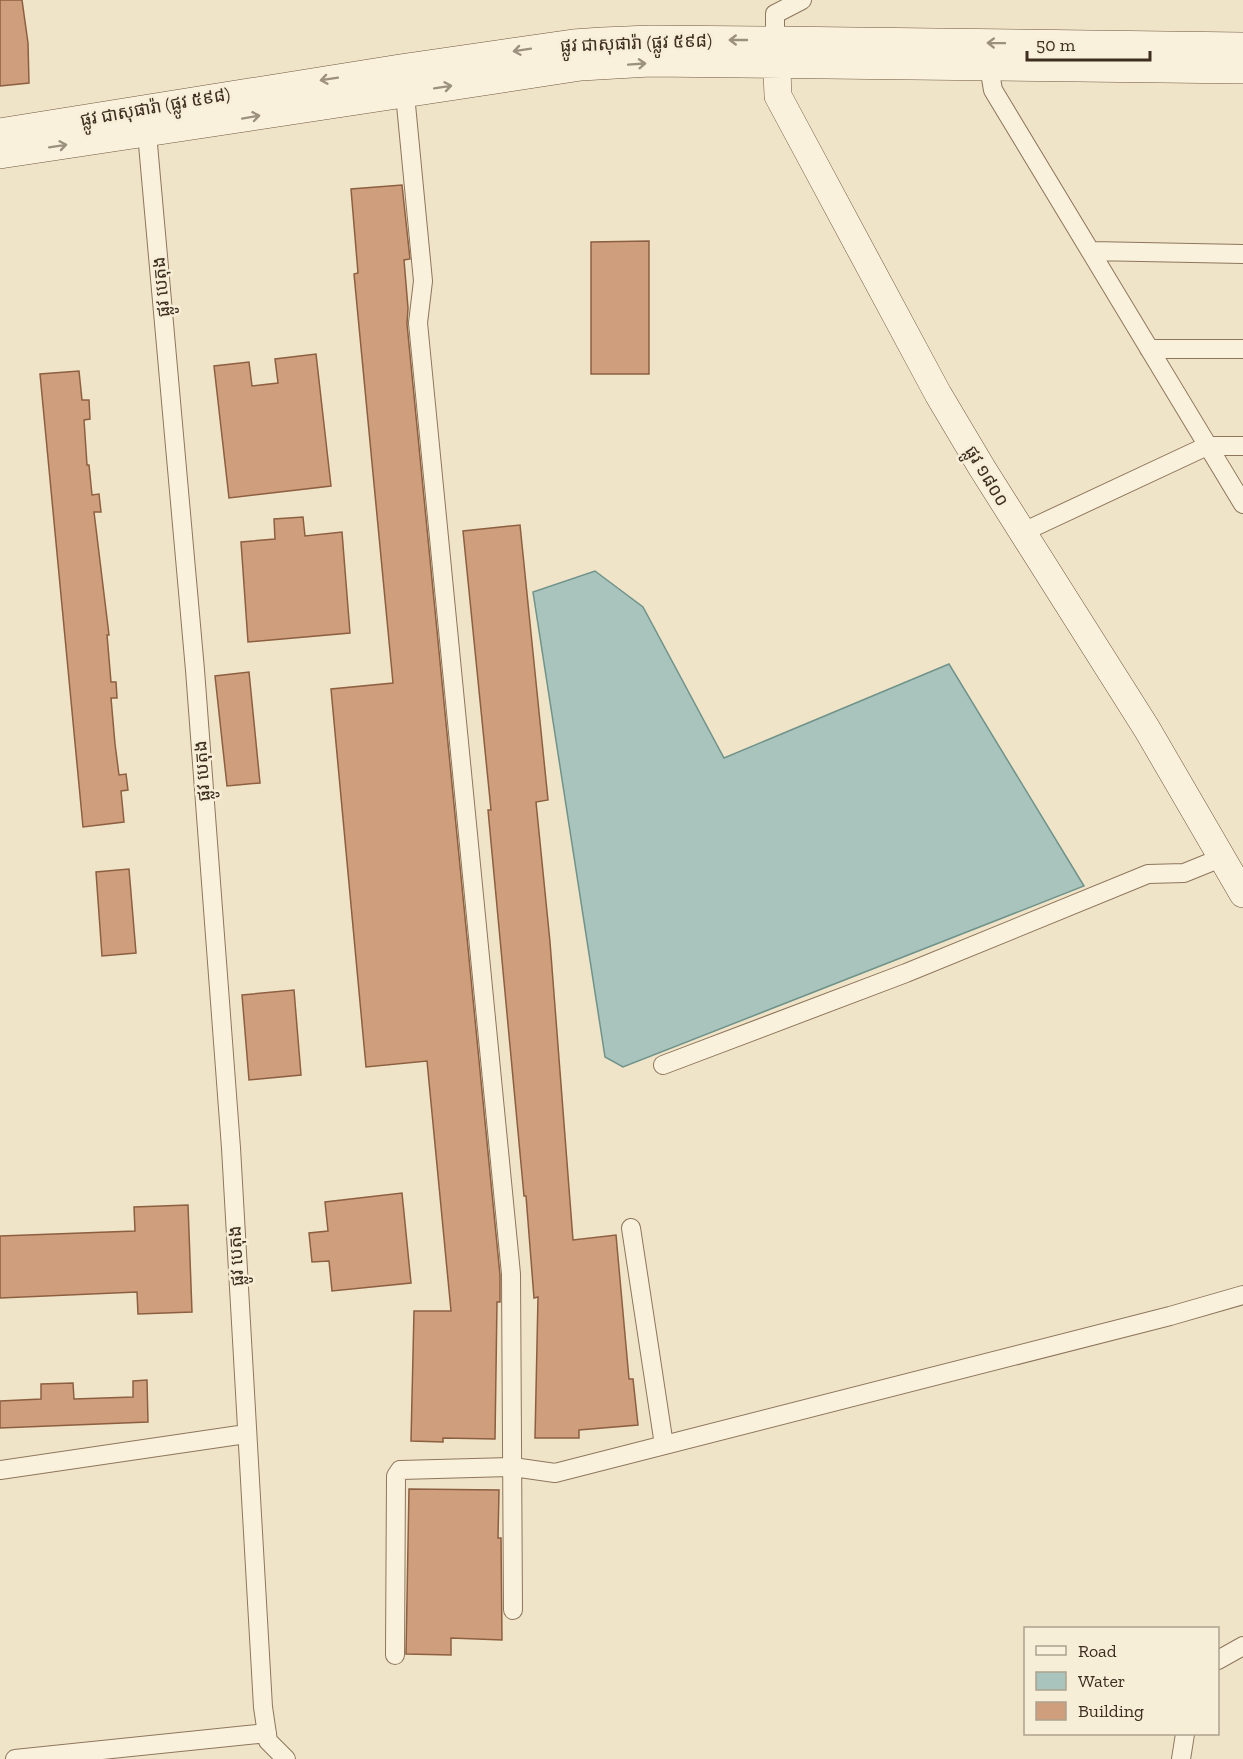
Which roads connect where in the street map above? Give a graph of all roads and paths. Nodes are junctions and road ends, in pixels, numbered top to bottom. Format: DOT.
graph roads {
  1 [pos="802,0"];
  2 [pos="1243,46"];
  3 [pos="776,52"];
  4 [pos="989,67"];
  5 [pos="1243,70"];
  6 [pos="403,81"];
  7 [pos="146,121"];
  8 [pos="0,132"];
  9 [pos="0,155"];
  10 [pos="1091,251"];
  11 [pos="1243,254"];
  12 [pos="1149,349"];
  13 [pos="1243,349"];
  14 [pos="1207,446"];
  15 [pos="1243,446"];
  16 [pos="1243,504"];
  17 [pos="1021,532"];
  18 [pos="1221,858"];
  19 [pos="1243,894"];
  20 [pos="663,1065"];
  21 [pos="631,1228"];
  22 [pos="1243,1295"];
  23 [pos="246,1434"];
  24 [pos="664,1445"];
  25 [pos="513,1467"];
  26 [pos="0,1470"];
  27 [pos="513,1610"];
  28 [pos="1243,1646"];
  29 [pos="395,1655"];
  30 [pos="1219,1659"];
  31 [pos="267,1733"];
  32 [pos="1185,1735"];
  33 [pos="107,1754"];
  34 [pos="15,1759"];
  35 [pos="286,1759"];
  36 [pos="1181,1759"];
  1 -- 3 [label="street"];
  2 -- 3 [label="main road, ផ្លូវ ជាសុផារ៉ា (ផ្លូវ ៥៩៨), one-way"];
  3 -- 4 [label="main road, ផ្លូវ ជាសុផារ៉ា (ផ្លូវ ៥៩៨)"];
  3 -- 6 [label="main road, ផ្លូវ ជាសុផារ៉ា (ផ្លូវ ៥៩៨)"];
  3 -- 17 [label="main road, ផ្លូវ ១៨០០"];
  4 -- 5 [label="main road, ផ្លូវ ជាសុផារ៉ា (ផ្លូវ ៥៩៨)"];
  4 -- 10 [label="street"];
  6 -- 7 [label="main road, ផ្លូវ ជាសុផារ៉ា (ផ្លូវ ៥៩៨)"];
  6 -- 25 [label="street"];
  7 -- 8 [label="main road, ផ្លូវ ជាសុផារ៉ា (ផ្លូវ ៥៩៨)"];
  9 -- 7 [label="main road, ផ្លូវ ជាសុផារ៉ា (ផ្លូវ ៥៩៨), one-way"];
  7 -- 23 [label="street, ផ្លូវ បេតុង"];
  10 -- 11 [label="street"];
  10 -- 12 [label="street"];
  12 -- 13 [label="street"];
  12 -- 14 [label="street"];
  14 -- 15 [label="street"];
  14 -- 16 [label="street"];
  14 -- 17 [label="street"];
  17 -- 18 [label="main road, ផ្លូវ ១៨០០"];
  18 -- 19 [label="main road, ផ្លូវ ១៨០០"];
  18 -- 20 [label="street"];
  21 -- 24 [label="street"];
  22 -- 24 [label="street"];
  23 -- 26 [label="street"];
  23 -- 31 [label="street, ផ្លូវ បេតុង"];
  24 -- 25 [label="street"];
  25 -- 27 [label="street"];
  25 -- 29 [label="street"];
  28 -- 30 [label="street"];
  31 -- 33 [label="street"];
  31 -- 35 [label="street"];
  32 -- 36 [label="street"];
  33 -- 34 [label="street"];
}
